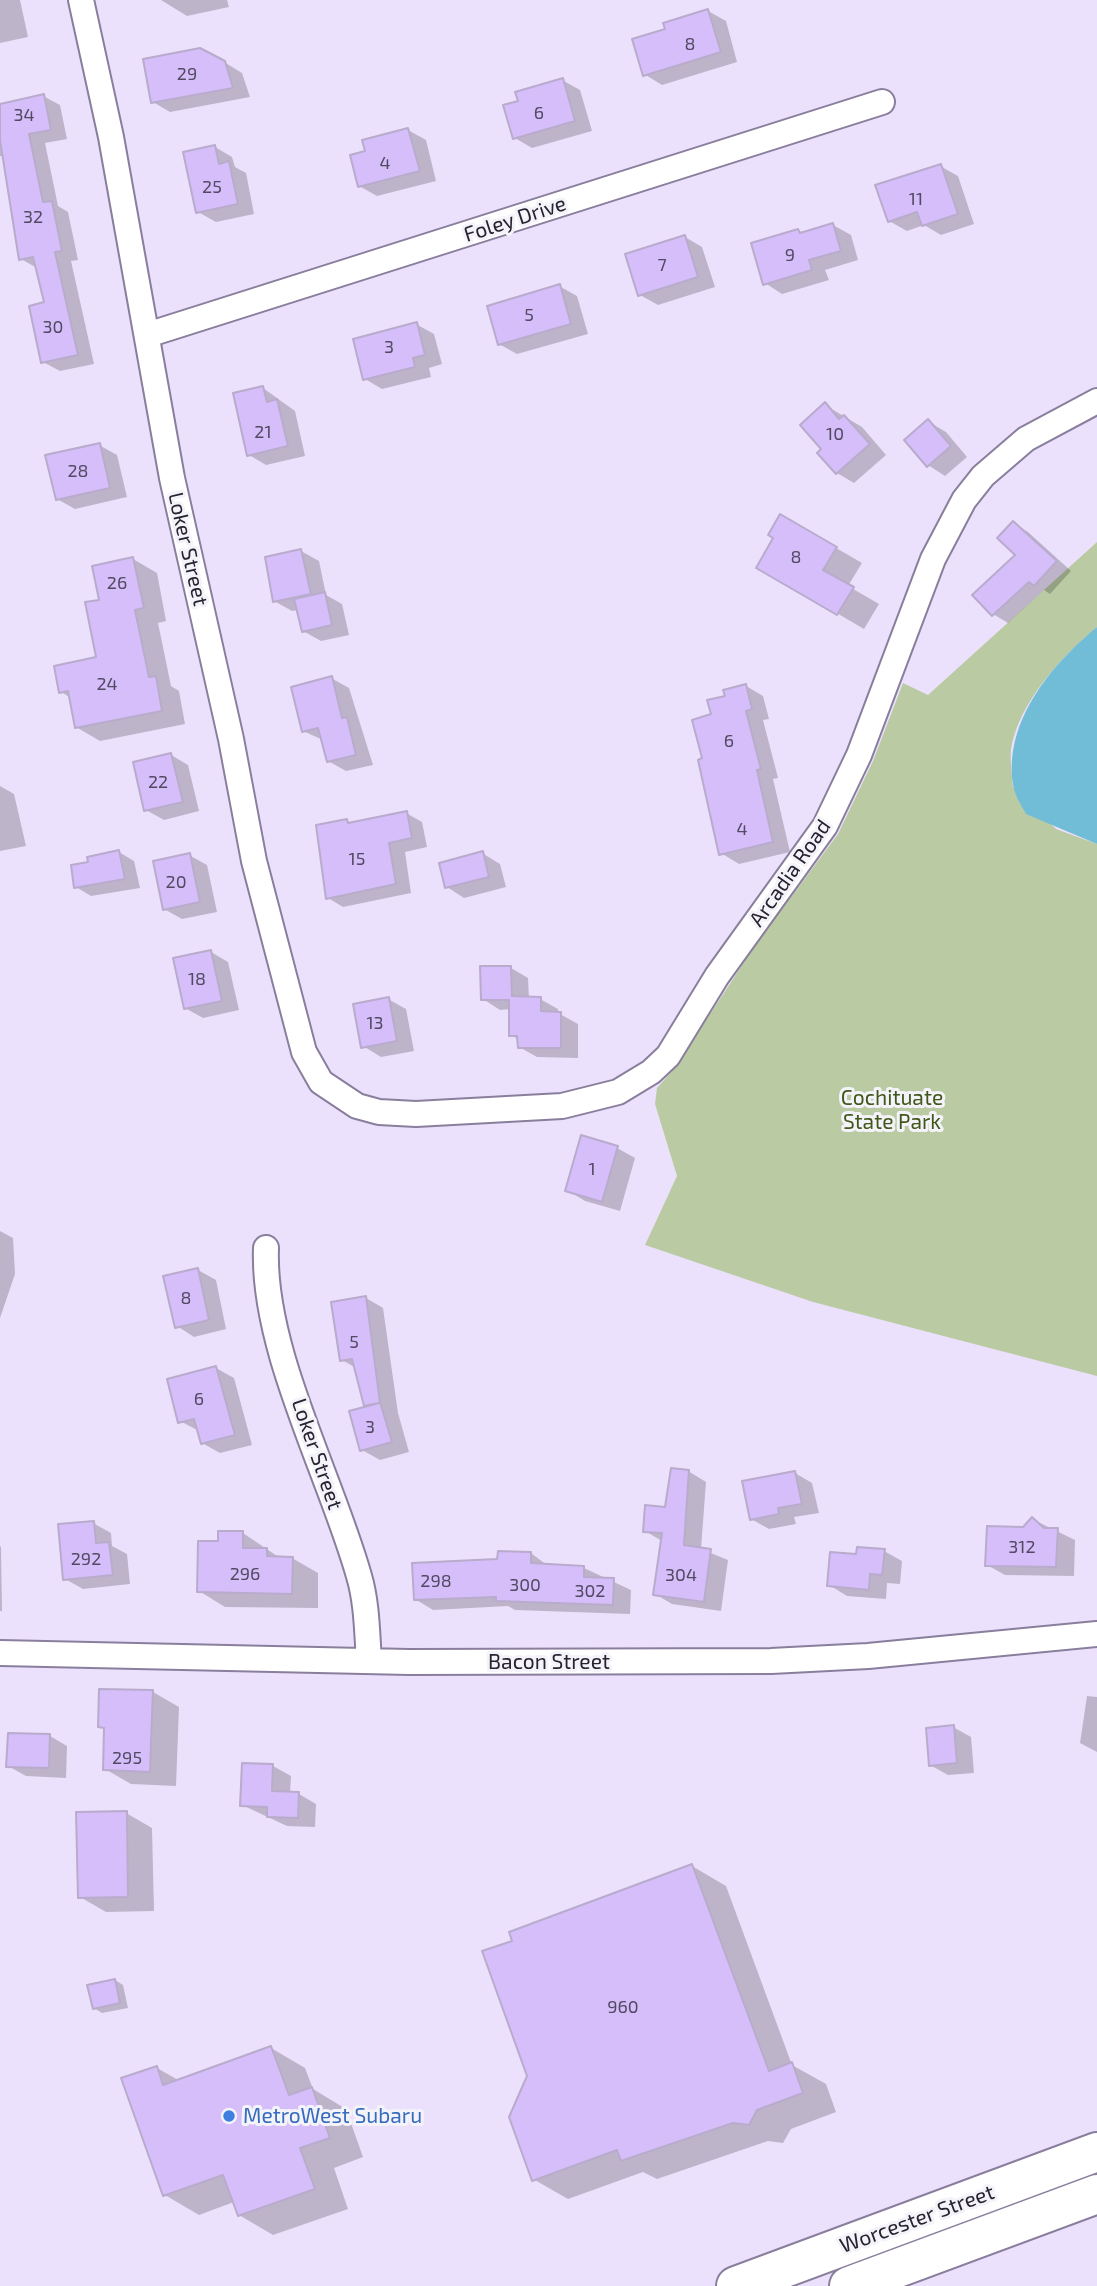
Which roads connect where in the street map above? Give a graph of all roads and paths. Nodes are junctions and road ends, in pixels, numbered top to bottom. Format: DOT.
graph roads {
  1 [pos="81,0"];
  2 [pos="882,102"];
  3 [pos="147,335"];
  4 [pos="1097,401"];
  5 [pos="327,1088"];
  6 [pos="266,1248"];
  7 [pos="1097,1634"];
  8 [pos="0,1653"];
  9 [pos="369,1661"];
  10 [pos="1097,2152"];
  11 [pos="1097,2194"];
  12 [pos="736,2286"];
  13 [pos="849,2286"];
  1 -- 3 [label="street, Loker Street"];
  2 -- 3 [label="street, Foley Drive"];
  3 -- 5 [label="street, Loker Street"];
  4 -- 5 [label="street, Arcadia Road"];
  6 -- 9 [label="street, Loker Street"];
  7 -- 9 [label="street, Bacon Street"];
  8 -- 9 [label="street, Bacon Street"];
  10 -- 12 [label="highway, Worcester Street"];
  11 -- 13 [label="highway, Worcester Street"];
}
